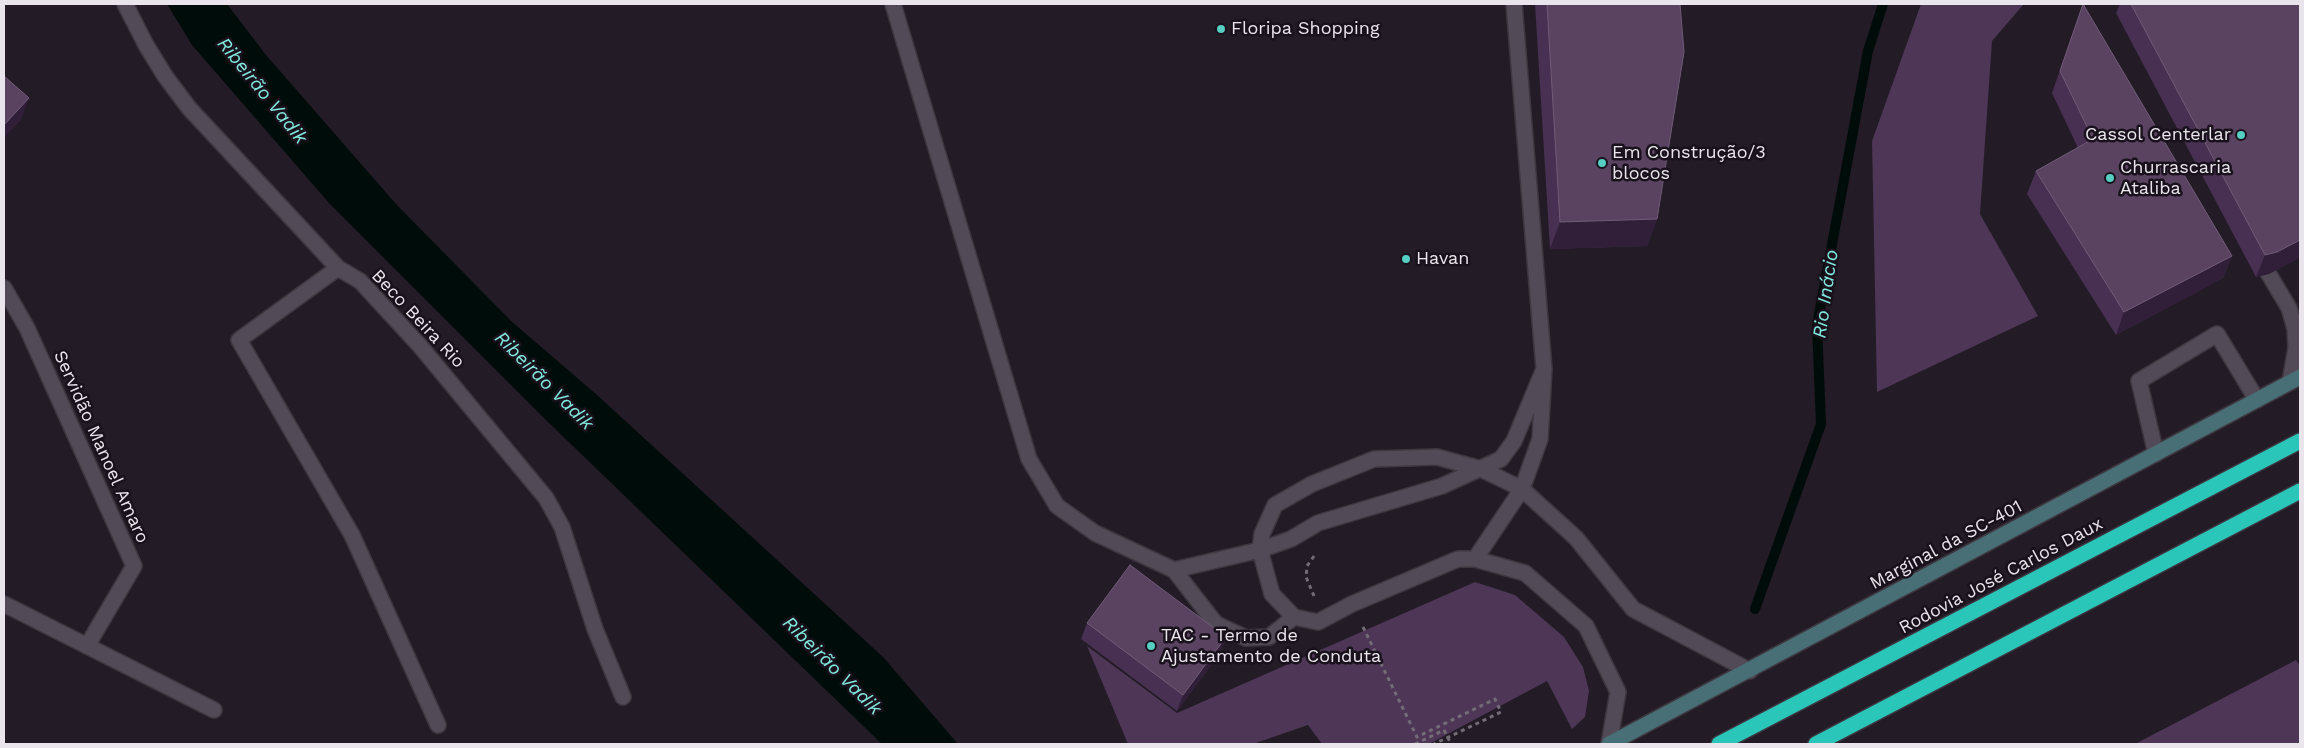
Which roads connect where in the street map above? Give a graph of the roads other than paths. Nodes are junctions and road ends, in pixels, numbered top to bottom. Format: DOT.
graph roads {
  1 [pos="125,4"];
  2 [pos="894,4"];
  3 [pos="1514,4"];
  4 [pos="2249,240"];
  5 [pos="338,268"];
  6 [pos="4,288"];
  7 [pos="1544,369"];
  8 [pos="2295,380"];
  9 [pos="2256,400"];
  10 [pos="2300,441"];
  11 [pos="2156,454"];
  12 [pos="1481,469"];
  13 [pos="1522,490"];
  14 [pos="2300,491"];
  15 [pos="1260,550"];
  16 [pos="1475,559"];
  17 [pos="1174,570"];
  18 [pos="4,604"];
  19 [pos="1294,617"];
  20 [pos="87,646"];
  21 [pos="1750,671"];
  22 [pos="624,697"];
  23 [pos="214,710"];
  24 [pos="438,724"];
  25 [pos="1609,744"];
  26 [pos="1719,744"];
  27 [pos="1816,744"];
  1 -- 5 [label="street, Beco Beira Rio"];
  2 -- 17 [label="street"];
  3 -- 7 [label="street"];
  4 -- 8 [label="street"];
  5 -- 22 [label="street, Beco Beira Rio"];
  5 -- 24 [label="street"];
  6 -- 20 [label="street, Servidão Manoel Amaro"];
  7 -- 12 [label="street"];
  7 -- 13 [label="street"];
  8 -- 9 [label="main road, Marginal da SC-401"];
  9 -- 11 [label="main road, Marginal da SC-401"];
  9 -- 11 [label="street"];
  10 -- 26 [label="highway, Rodovia José Carlos Daux"];
  11 -- 21 [label="main road, Marginal da SC-401"];
  12 -- 13 [label="street"];
  12 -- 15 [label="street"];
  12 -- 15 [label="street"];
  13 -- 16 [label="street"];
  13 -- 21 [label="street"];
  14 -- 27 [label="highway"];
  15 -- 17 [label="street"];
  15 -- 19 [label="street"];
  16 -- 19 [label="street"];
  16 -- 25 [label="street"];
  17 -- 19 [label="street"];
  18 -- 20 [label="street"];
  20 -- 23 [label="street"];
  21 -- 25 [label="main road, Marginal da SC-401"];
}
